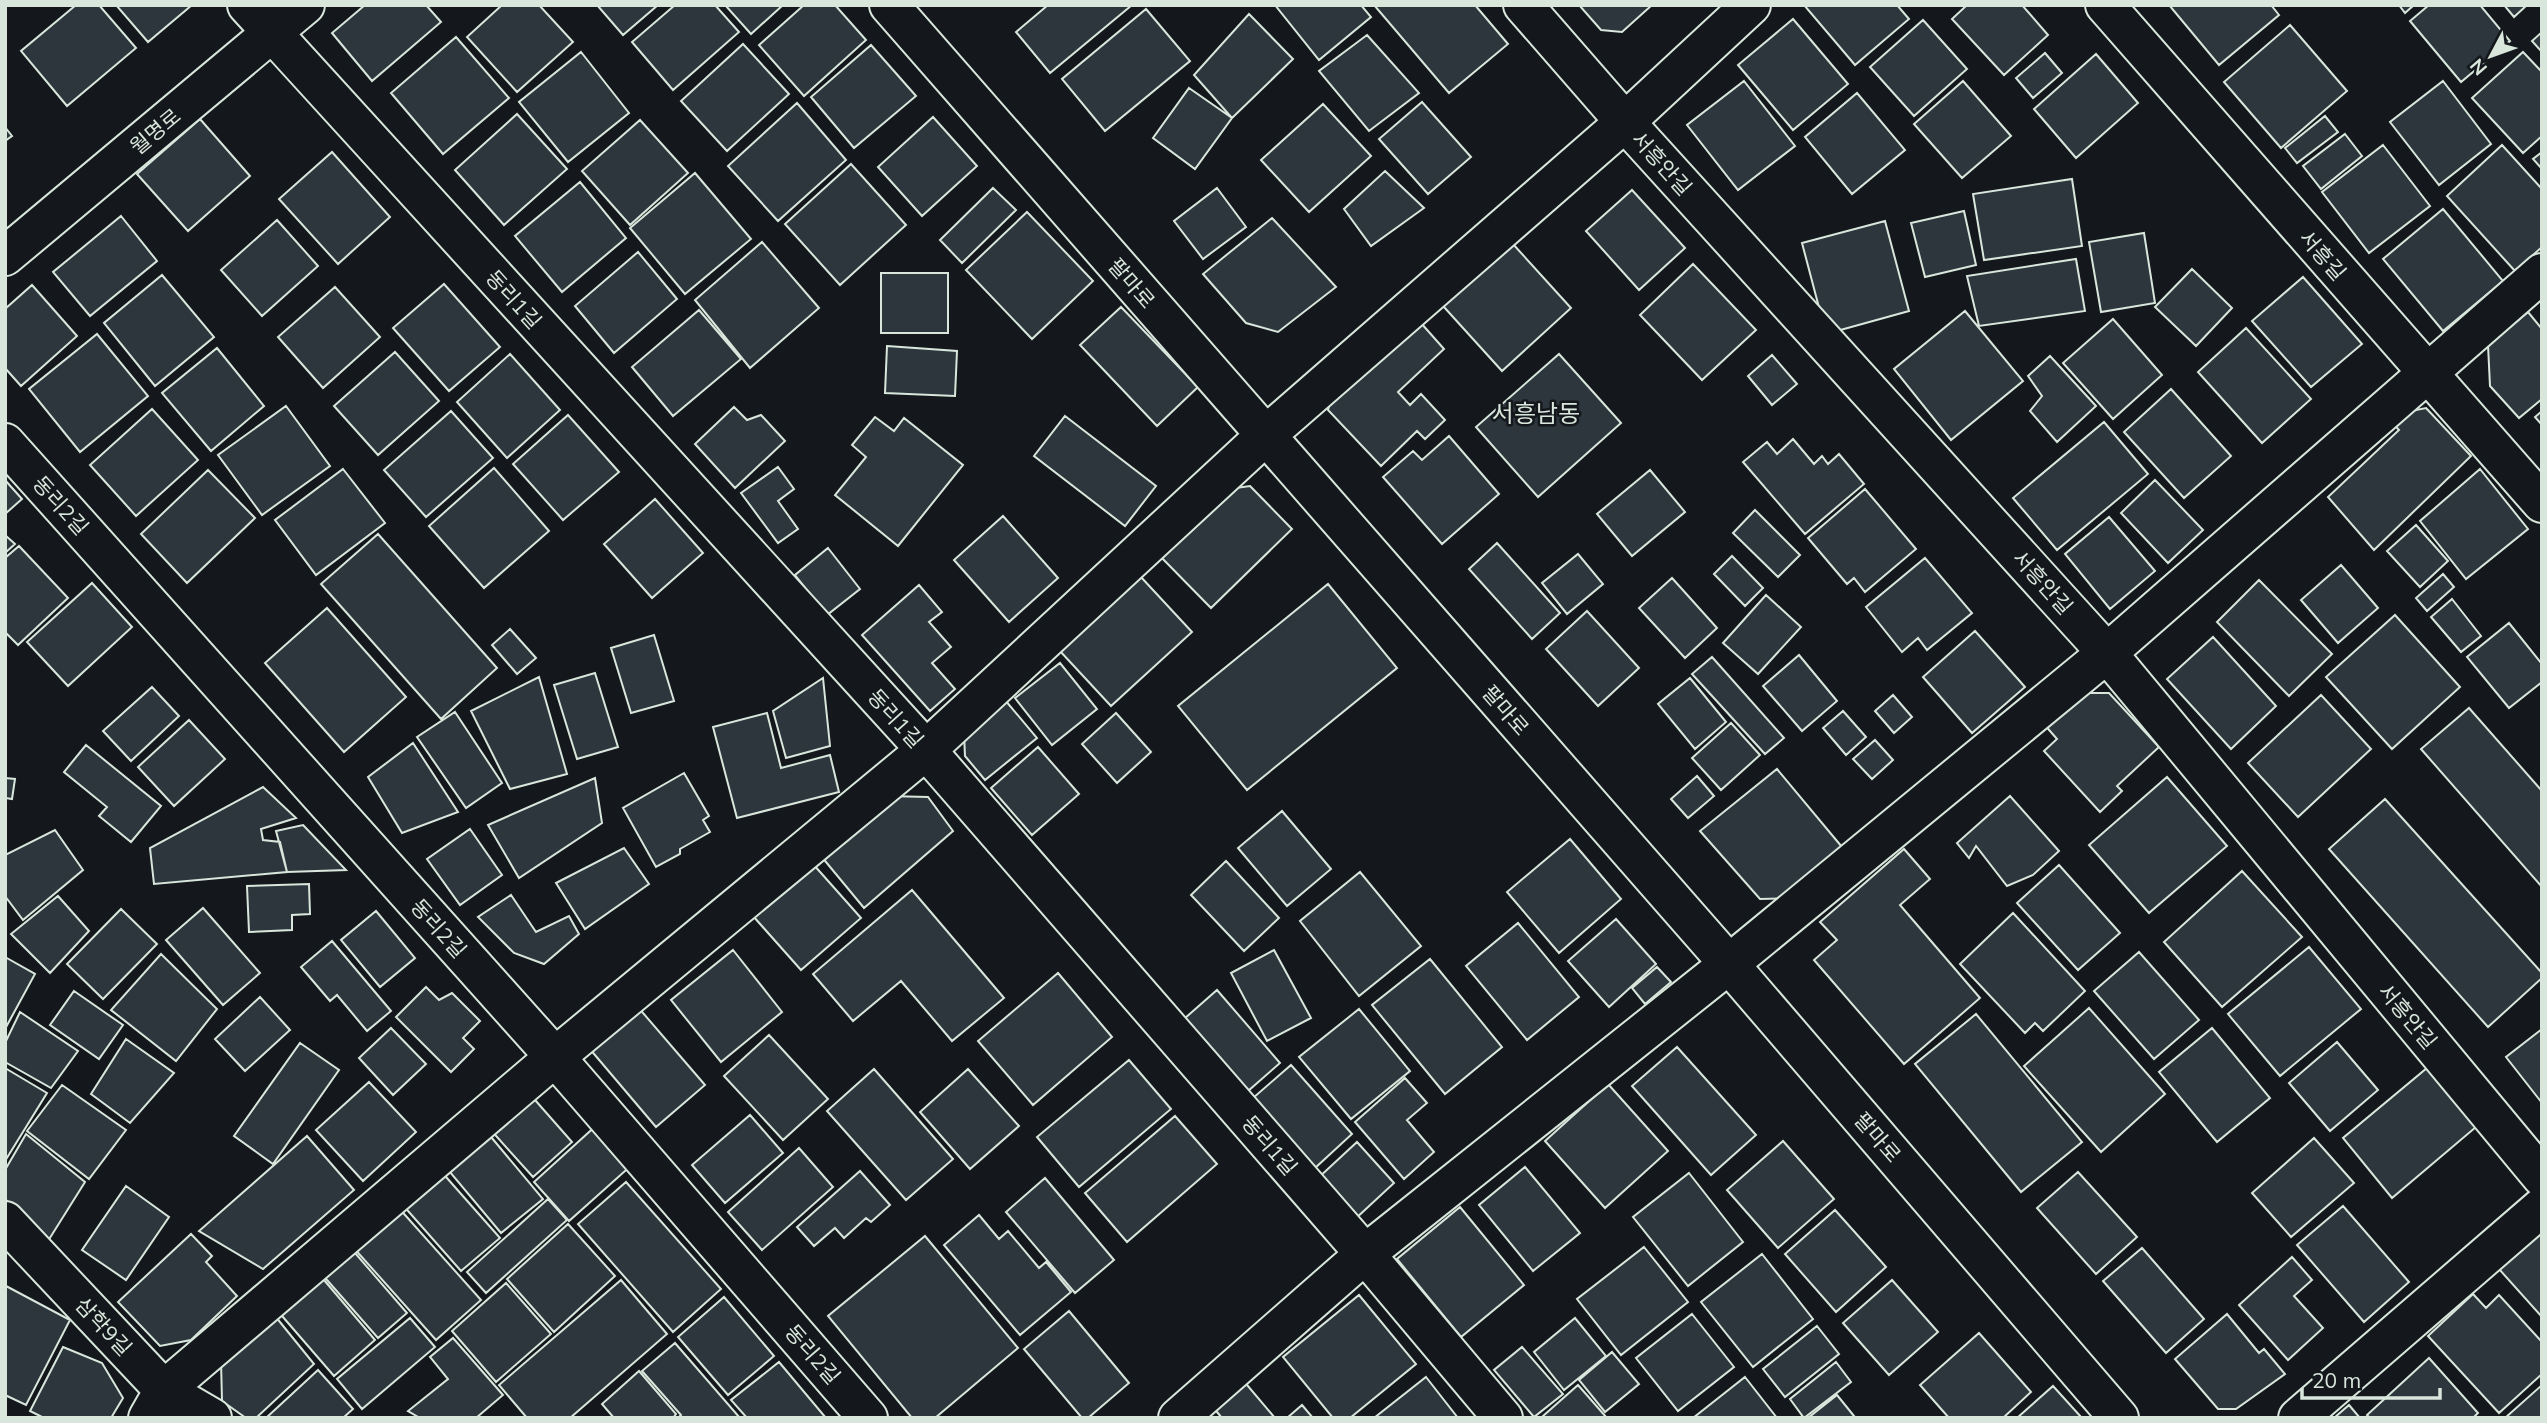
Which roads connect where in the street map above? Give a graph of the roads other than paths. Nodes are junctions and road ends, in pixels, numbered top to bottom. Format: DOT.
graph roads {
  1 [pos="247,5"];
  2 [pos="304,5"];
  3 [pos="889,5"];
  4 [pos="1523,5"];
  5 [pos="1751,5"];
  6 [pos="2105,5"];
  7 [pos="272,34"];
  8 [pos="1625,122"];
  9 [pos="5,256"];
  10 [pos="2542,273"];
  11 [pos="2426,373"];
  12 [pos="1265,436"];
  13 [pos="5,443"];
  14 [pos="2542,503"];
  15 [pos="2107,653"];
  16 [pos="926,750"];
  17 [pos="1730,964"];
  18 [pos="555,1058"];
  19 [pos="2542,1177"];
  20 [pos="2542,1207"];
  21 [pos="5,1221"];
  22 [pos="1365,1254"];
  23 [pos="155,1404"];
  24 [pos="212,1418"];
  25 [pos="868,1418"];
  26 [pos="1178,1418"];
  27 [pos="1503,1418"];
  28 [pos="2119,1418"];
  29 [pos="2298,1418"];
  1 -- 7 [label="street, 동리1길"];
  2 -- 7 [label="street, 월명로"];
  3 -- 12 [label="street, 팔마로"];
  4 -- 8 [label="street, 서흥안길"];
  5 -- 8 [label="street"];
  6 -- 11 [label="street, 서흥길"];
  7 -- 9 [label="street, 월명로"];
  7 -- 16 [label="street, 동리1길"];
  8 -- 12 [label="street"];
  8 -- 15 [label="street, 서흥안길"];
  10 -- 11 [label="street"];
  11 -- 14 [label="street, 서흥길"];
  11 -- 15 [label="street"];
  12 -- 16 [label="street"];
  12 -- 17 [label="street, 팔마로"];
  13 -- 18 [label="street, 동리2길"];
  15 -- 17 [label="street"];
  15 -- 19 [label="street, 서흥안길"];
  16 -- 18 [label="street"];
  16 -- 22 [label="street, 동리1길"];
  17 -- 22 [label="street"];
  17 -- 28 [label="street, 팔마로"];
  18 -- 23 [label="street"];
  18 -- 25 [label="street, 동리2길"];
  20 -- 29 [label="street"];
  21 -- 23 [label="street, 삼학9길"];
  22 -- 26 [label="street"];
  22 -- 27 [label="street, 동리1길"];
  23 -- 24 [label="street, 삼학9길"];
}
